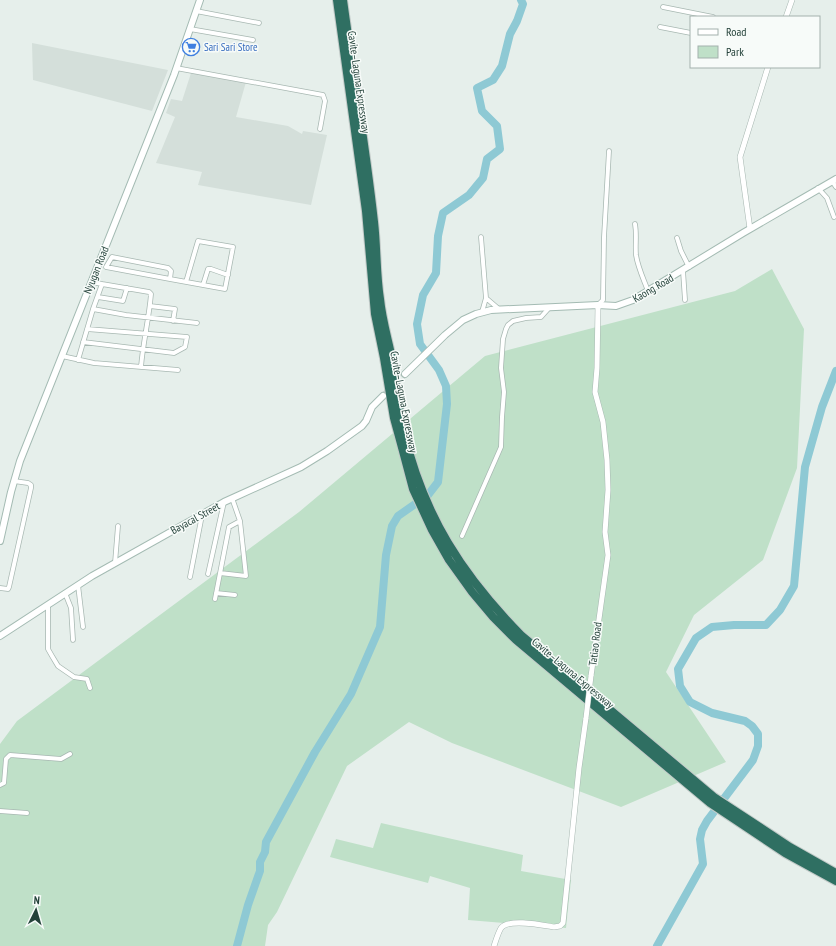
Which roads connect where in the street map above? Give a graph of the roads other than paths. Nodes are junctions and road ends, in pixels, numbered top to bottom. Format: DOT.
graph roads {
  1 [pos="200,0"];
  2 [pos="337,0"];
  3 [pos="343,0"];
  4 [pos="792,0"];
  5 [pos="663,7"];
  6 [pos="196,11"];
  7 [pos="708,16"];
  8 [pos="786,16"];
  9 [pos="259,23"];
  10 [pos="660,27"];
  11 [pos="190,29"];
  12 [pos="690,33"];
  13 [pos="253,40"];
  14 [pos="176,68"];
  15 [pos="768,68"];
  16 [pos="320,129"];
  17 [pos="608,152"];
  18 [pos="834,180"];
  19 [pos="836,187"];
  20 [pos="818,188"];
  21 [pos="834,216"];
  22 [pos="635,224"];
  23 [pos="750,229"];
  24 [pos="482,237"];
  25 [pos="677,238"];
  26 [pos="98,266"];
  27 [pos="689,267"];
  28 [pos="106,268"];
  29 [pos="683,271"];
  30 [pos="228,274"];
  31 [pos="170,279"];
  32 [pos="92,282"];
  33 [pos="186,282"];
  34 [pos="102,284"];
  35 [pos="203,285"];
  36 [pos="126,288"];
  37 [pos="648,291"];
  38 [pos="98,297"];
  39 [pos="486,298"];
  40 [pos="685,300"];
  41 [pos="598,305"];
  42 [pos="150,306"];
  43 [pos="549,308"];
  44 [pos="93,309"];
  45 [pos="500,310"];
  46 [pos="482,312"];
  47 [pos="149,318"];
  48 [pos="173,321"];
  49 [pos="197,323"];
  50 [pos="87,329"];
  51 [pos="145,334"];
  52 [pos="83,342"];
  53 [pos="142,350"];
  54 [pos="62,356"];
  55 [pos="78,360"];
  56 [pos="141,367"];
  57 [pos="178,370"];
  58 [pos="405,374"];
  59 [pos="382,396"];
  60 [pos="411,469"];
  61 [pos="14,480"];
  62 [pos="232,498"];
  63 [pos="224,502"];
  64 [pos="202,515"];
  65 [pos="240,521"];
  66 [pos="118,526"];
  67 [pos="462,536"];
  68 [pos="0,541"];
  69 [pos="115,563"];
  70 [pos="208,574"];
  71 [pos="220,574"];
  72 [pos="190,577"];
  73 [pos="78,585"];
  74 [pos="0,588"];
  75 [pos="64,593"];
  76 [pos="216,593"];
  77 [pos="235,595"];
  78 [pos="215,599"];
  79 [pos="48,604"];
  80 [pos="83,627"];
  81 [pos="0,636"];
  82 [pos="73,640"];
  83 [pos="90,688"];
  84 [pos="70,754"];
  85 [pos="0,784"];
  86 [pos="0,812"];
  87 [pos="27,813"];
  88 [pos="731,813"];
  89 [pos="836,873"];
  90 [pos="836,881"];
  91 [pos="494,946"];
  1 -- 6 [label="main road, Nyugan Road"];
  2 -- 60 [label="highway, Cavite–Laguna Expressway"];
  3 -- 60 [label="highway, Cavite–Laguna Expressway"];
  4 -- 8 [label="street"];
  5 -- 7 [label="street"];
  6 -- 9 [label="street"];
  6 -- 11 [label="main road, Nyugan Road"];
  10 -- 12 [label="street"];
  11 -- 13 [label="street"];
  11 -- 14 [label="main road, Nyugan Road"];
  14 -- 16 [label="street"];
  14 -- 26 [label="main road, Nyugan Road"];
  15 -- 23 [label="street"];
  17 -- 41 [label="street"];
  18 -- 19 [label="street"];
  18 -- 20 [label="main road, Kaong Road"];
  20 -- 21 [label="street"];
  20 -- 23 [label="main road, Kaong Road"];
  22 -- 37 [label="street"];
  23 -- 27 [label="main road, Kaong Road"];
  24 -- 39 [label="street"];
  25 -- 27 [label="street"];
  26 -- 28 [label="street"];
  26 -- 32 [label="main road, Nyugan Road"];
  27 -- 29 [label="main road, Kaong Road"];
  28 -- 31 [label="street"];
  28 -- 31 [label="street"];
  29 -- 37 [label="main road, Kaong Road"];
  29 -- 40 [label="street"];
  30 -- 33 [label="street"];
  30 -- 35 [label="street"];
  30 -- 35 [label="street"];
  31 -- 33 [label="street"];
  32 -- 34 [label="street"];
  32 -- 54 [label="main road, Nyugan Road"];
  33 -- 35 [label="street"];
  34 -- 36 [label="street"];
  34 -- 38 [label="street"];
  36 -- 38 [label="street"];
  36 -- 42 [label="street"];
  37 -- 41 [label="main road, Kaong Road"];
  38 -- 44 [label="street"];
  39 -- 45 [label="street"];
  39 -- 46 [label="street"];
  41 -- 43 [label="main road, Kaong Road"];
  41 -- 91 [label="street, Tatiao Road, bridge"];
  42 -- 47 [label="street"];
  42 -- 48 [label="street"];
  43 -- 45 [label="main road, Kaong Road"];
  43 -- 67 [label="street"];
  44 -- 47 [label="street"];
  44 -- 50 [label="street"];
  45 -- 46 [label="main road, Kaong Road"];
  46 -- 58 [label="main road, Kaong Road"];
  47 -- 48 [label="street"];
  47 -- 51 [label="street"];
  48 -- 49 [label="street"];
  50 -- 51 [label="street"];
  50 -- 52 [label="street"];
  51 -- 53 [label="street"];
  51 -- 53 [label="street"];
  52 -- 53 [label="street"];
  52 -- 55 [label="street"];
  53 -- 56 [label="street"];
  54 -- 55 [label="street"];
  54 -- 61 [label="main road, Nyugan Road"];
  55 -- 56 [label="street"];
  56 -- 57 [label="street"];
  59 -- 62 [label="main road, Bayacal Street"];
  60 -- 88 [label="highway, Cavite–Laguna Expressway"];
  61 -- 68 [label="main road, Nyugan Road"];
  61 -- 74 [label="street"];
  62 -- 63 [label="main road, Bayacal Street"];
  62 -- 65 [label="street"];
  63 -- 64 [label="main road, Bayacal Street"];
  63 -- 70 [label="street"];
  64 -- 69 [label="main road, Bayacal Street"];
  64 -- 72 [label="street"];
  65 -- 71 [label="street"];
  65 -- 71 [label="street"];
  66 -- 69 [label="street"];
  69 -- 73 [label="main road, Bayacal Street"];
  71 -- 76 [label="street"];
  73 -- 75 [label="main road, Bayacal Street"];
  73 -- 80 [label="street"];
  75 -- 79 [label="main road, Bayacal Street"];
  75 -- 82 [label="street"];
  76 -- 77 [label="street"];
  76 -- 78 [label="street"];
  79 -- 81 [label="main road, Bayacal Street"];
  79 -- 83 [label="street"];
  84 -- 85 [label="street"];
  86 -- 87 [label="street"];
  88 -- 89 [label="highway, Cavite–Laguna Expressway"];
  88 -- 90 [label="highway, Cavite–Laguna Expressway"];
}
